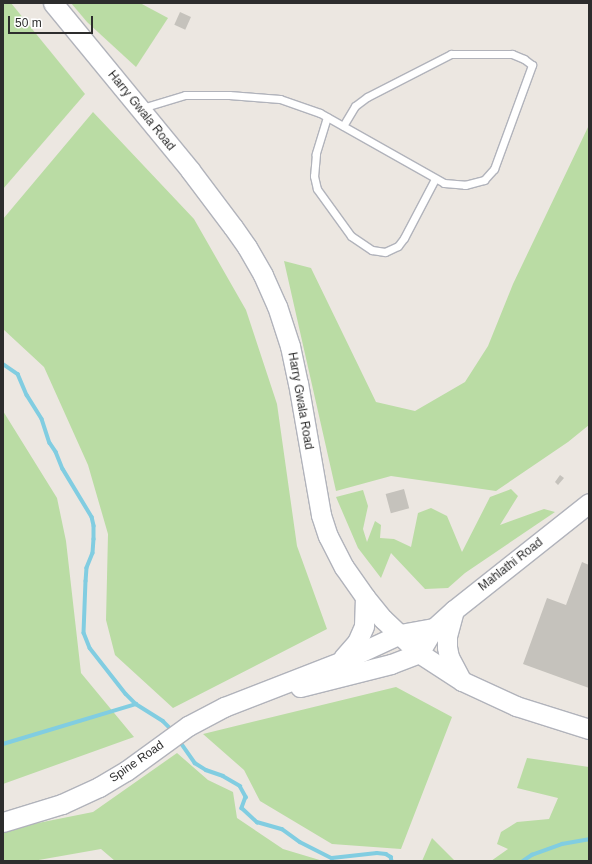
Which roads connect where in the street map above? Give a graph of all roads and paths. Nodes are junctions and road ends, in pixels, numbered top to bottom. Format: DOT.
graph roads {
  1 [pos="53,3"];
  2 [pos="139,109"];
  3 [pos="327,117"];
  4 [pos="343,126"];
  5 [pos="436,179"];
  6 [pos="589,503"];
  7 [pos="365,597"];
  8 [pos="454,610"];
  9 [pos="434,628"];
  10 [pos="400,634"];
  11 [pos="420,653"];
  12 [pos="340,662"];
  13 [pos="462,681"];
  14 [pos="266,692"];
  15 [pos="589,729"];
  16 [pos="3,822"];
  1 -- 2 [label="main road, Harry Gwala Road"];
  2 -- 3 [label="lane"];
  2 -- 7 [label="main road, Harry Gwala Road"];
  3 -- 4 [label="lane"];
  3 -- 5 [label="lane"];
  4 -- 5 [label="lane"];
  4 -- 5 [label="lane"];
  6 -- 8 [label="main road, Mahlathi Road"];
  7 -- 10 [label="main road, Harry Gwala Road"];
  7 -- 12 [label="main road"];
  8 -- 9 [label="main road, Mahlathi Road"];
  8 -- 13 [label="main road"];
  9 -- 10 [label="main road"];
  9 -- 11 [label="main road, Mahlathi Road"];
  10 -- 11 [label="main road, Harry Gwala Road"];
  10 -- 12 [label="main road, Spine Road"];
  11 -- 13 [label="main road, Harry Gwala Road"];
  11 -- 14 [label="main road, Spine Road"];
  12 -- 14 [label="main road, Spine Road"];
  13 -- 15 [label="main road, Harry Gwala Road"];
  14 -- 16 [label="main road, Spine Road"];
}
